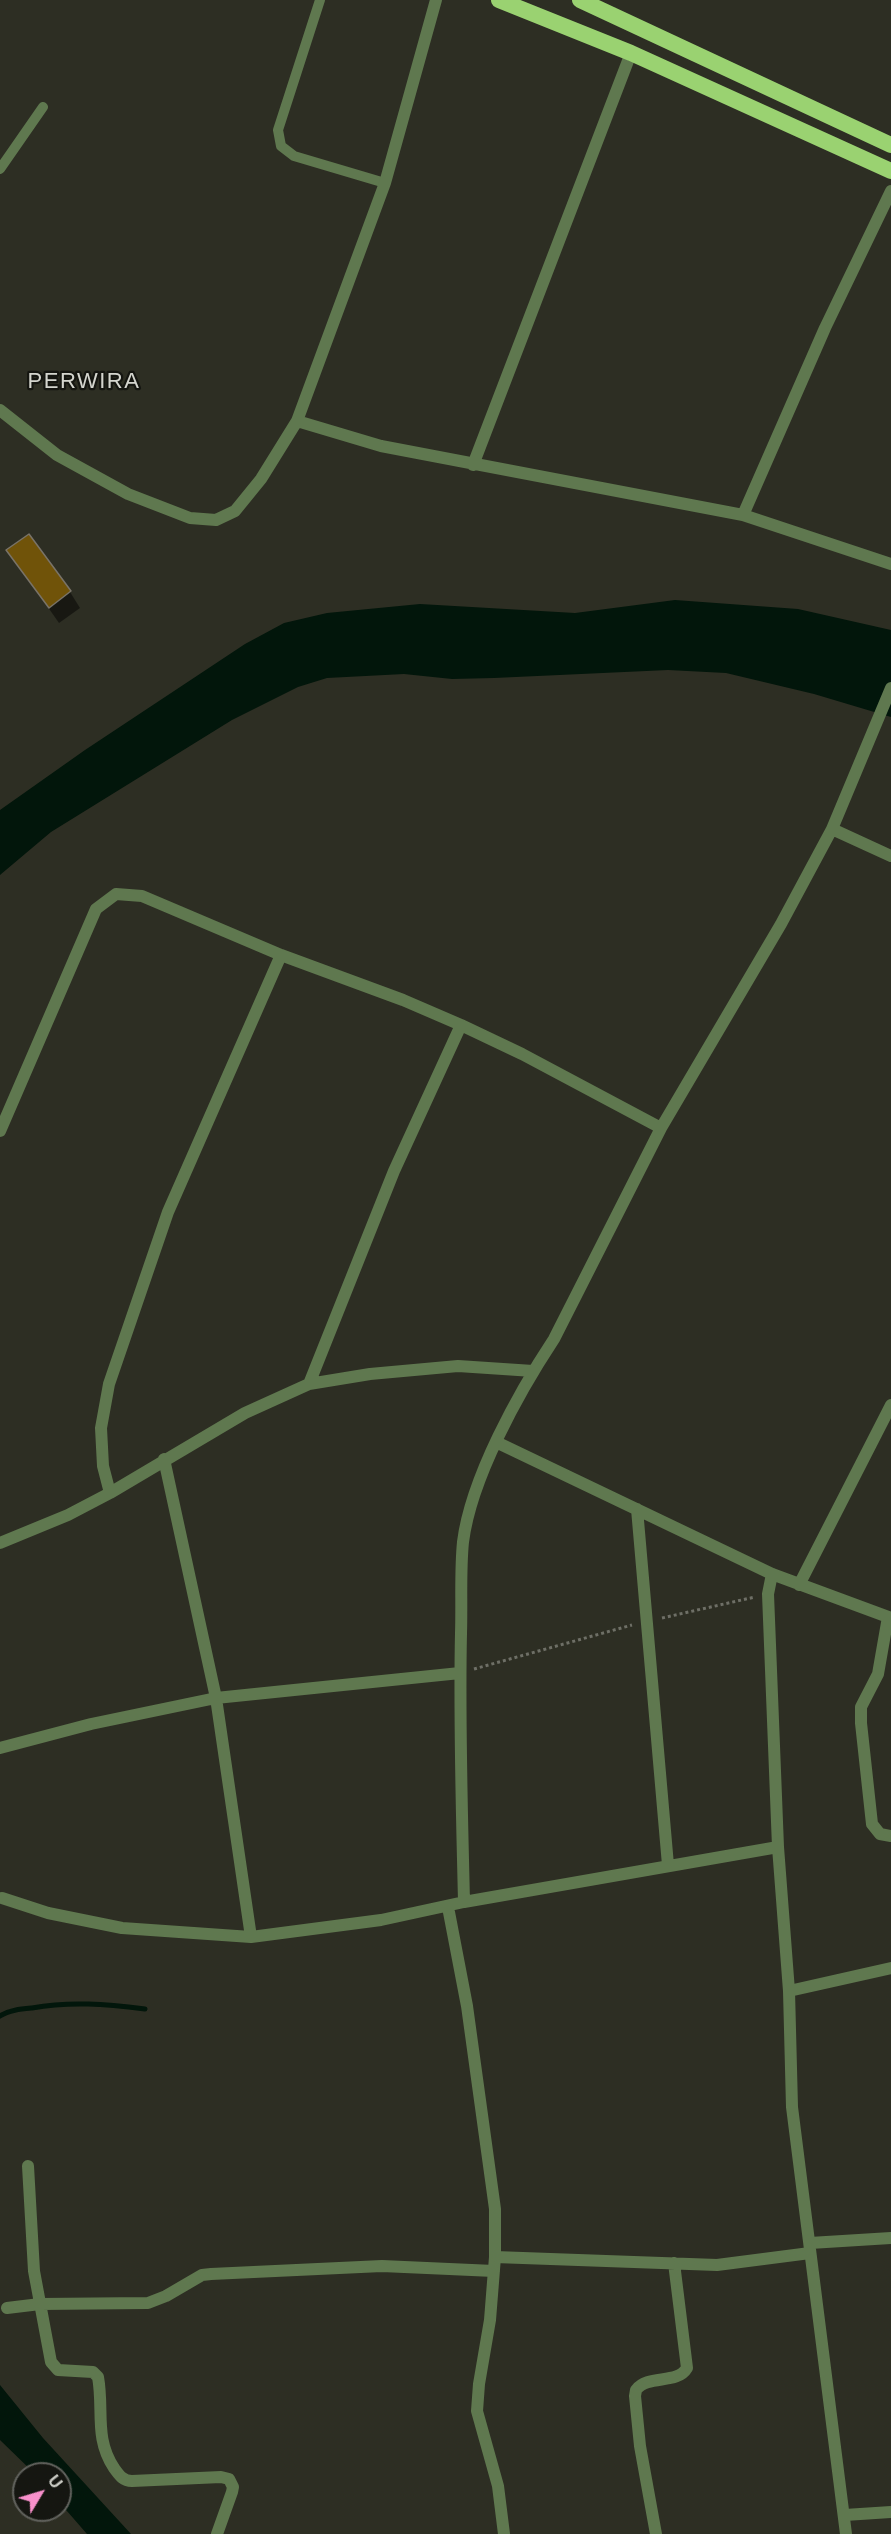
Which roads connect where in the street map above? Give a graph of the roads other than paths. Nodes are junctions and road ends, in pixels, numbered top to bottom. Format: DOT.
graph roads {
  1 [pos="320,0"];
  2 [pos="436,0"];
  3 [pos="499,0"];
  4 [pos="580,0"];
  5 [pos="631,53"];
  6 [pos="43,107"];
  7 [pos="891,145"];
  8 [pos="0,169"];
  9 [pos="891,171"];
  10 [pos="385,183"];
  11 [pos="891,191"];
  12 [pos="0,410"];
  13 [pos="297,421"];
  14 [pos="473,465"];
  15 [pos="743,515"];
  16 [pos="891,564"];
  17 [pos="891,688"];
  18 [pos="832,829"];
  19 [pos="891,856"];
  20 [pos="281,956"];
  21 [pos="461,1025"];
  22 [pos="661,1128"];
  23 [pos="0,1131"];
  24 [pos="533,1371"];
  25 [pos="309,1384"];
  26 [pos="891,1405"];
  27 [pos="496,1442"];
  28 [pos="164,1459"];
  29 [pos="110,1493"];
  30 [pos="637,1509"];
  31 [pos="0,1543"];
  32 [pos="772,1574"];
  33 [pos="799,1585"];
  34 [pos="890,1618"];
  35 [pos="460,1673"];
  36 [pos="216,1698"];
  37 [pos="0,1748"];
  38 [pos="891,1836"];
  39 [pos="778,1847"];
  40 [pos="668,1865"];
  41 [pos="2,1898"];
  42 [pos="464,1902"];
  43 [pos="448,1907"];
  44 [pos="251,1937"];
  45 [pos="891,1968"];
  46 [pos="789,1991"];
  47 [pos="28,2166"];
  48 [pos="891,2238"];
  49 [pos="810,2248"];
  50 [pos="495,2257"];
  51 [pos="674,2263"];
  52 [pos="494,2271"];
  53 [pos="40,2304"];
  54 [pos="7,2308"];
  55 [pos="891,2512"];
  56 [pos="845,2515"];
  57 [pos="217,2534"];
  58 [pos="504,2534"];
  59 [pos="656,2534"];
  60 [pos="846,2534"];
  1 -- 10 [label="lane"];
  2 -- 10 [label="street"];
  3 -- 5 [label="highway"];
  4 -- 7 [label="highway"];
  5 -- 9 [label="highway"];
  5 -- 14 [label="street"];
  6 -- 8 [label="lane"];
  10 -- 13 [label="street"];
  11 -- 15 [label="street"];
  12 -- 13 [label="street"];
  13 -- 14 [label="street"];
  14 -- 15 [label="street"];
  15 -- 16 [label="street"];
  17 -- 18 [label="street"];
  18 -- 19 [label="street"];
  18 -- 22 [label="street"];
  20 -- 21 [label="street"];
  20 -- 23 [label="street"];
  20 -- 29 [label="street"];
  21 -- 22 [label="street"];
  21 -- 25 [label="street"];
  22 -- 24 [label="street"];
  24 -- 25 [label="street"];
  24 -- 27 [label="street"];
  25 -- 28 [label="street"];
  26 -- 33 [label="street"];
  27 -- 30 [label="street"];
  27 -- 35 [label="street"];
  28 -- 29 [label="street"];
  28 -- 36 [label="street"];
  29 -- 31 [label="street"];
  30 -- 32 [label="street"];
  30 -- 40 [label="street"];
  32 -- 33 [label="street"];
  32 -- 39 [label="street"];
  33 -- 34 [label="street"];
  34 -- 38 [label="street"];
  35 -- 36 [label="street"];
  35 -- 42 [label="street"];
  36 -- 37 [label="street"];
  36 -- 44 [label="street"];
  39 -- 40 [label="street"];
  39 -- 46 [label="street"];
  40 -- 42 [label="street"];
  41 -- 44 [label="street"];
  42 -- 43 [label="street"];
  43 -- 44 [label="street"];
  43 -- 50 [label="street"];
  45 -- 46 [label="street"];
  46 -- 49 [label="street"];
  47 -- 53 [label="street"];
  48 -- 49 [label="street"];
  49 -- 51 [label="street"];
  49 -- 56 [label="street"];
  50 -- 51 [label="street"];
  50 -- 52 [label="street"];
  51 -- 59 [label="street"];
  52 -- 53 [label="street"];
  52 -- 58 [label="street"];
  53 -- 54 [label="street"];
  53 -- 57 [label="street"];
  55 -- 56 [label="street"];
  56 -- 60 [label="street"];
}
